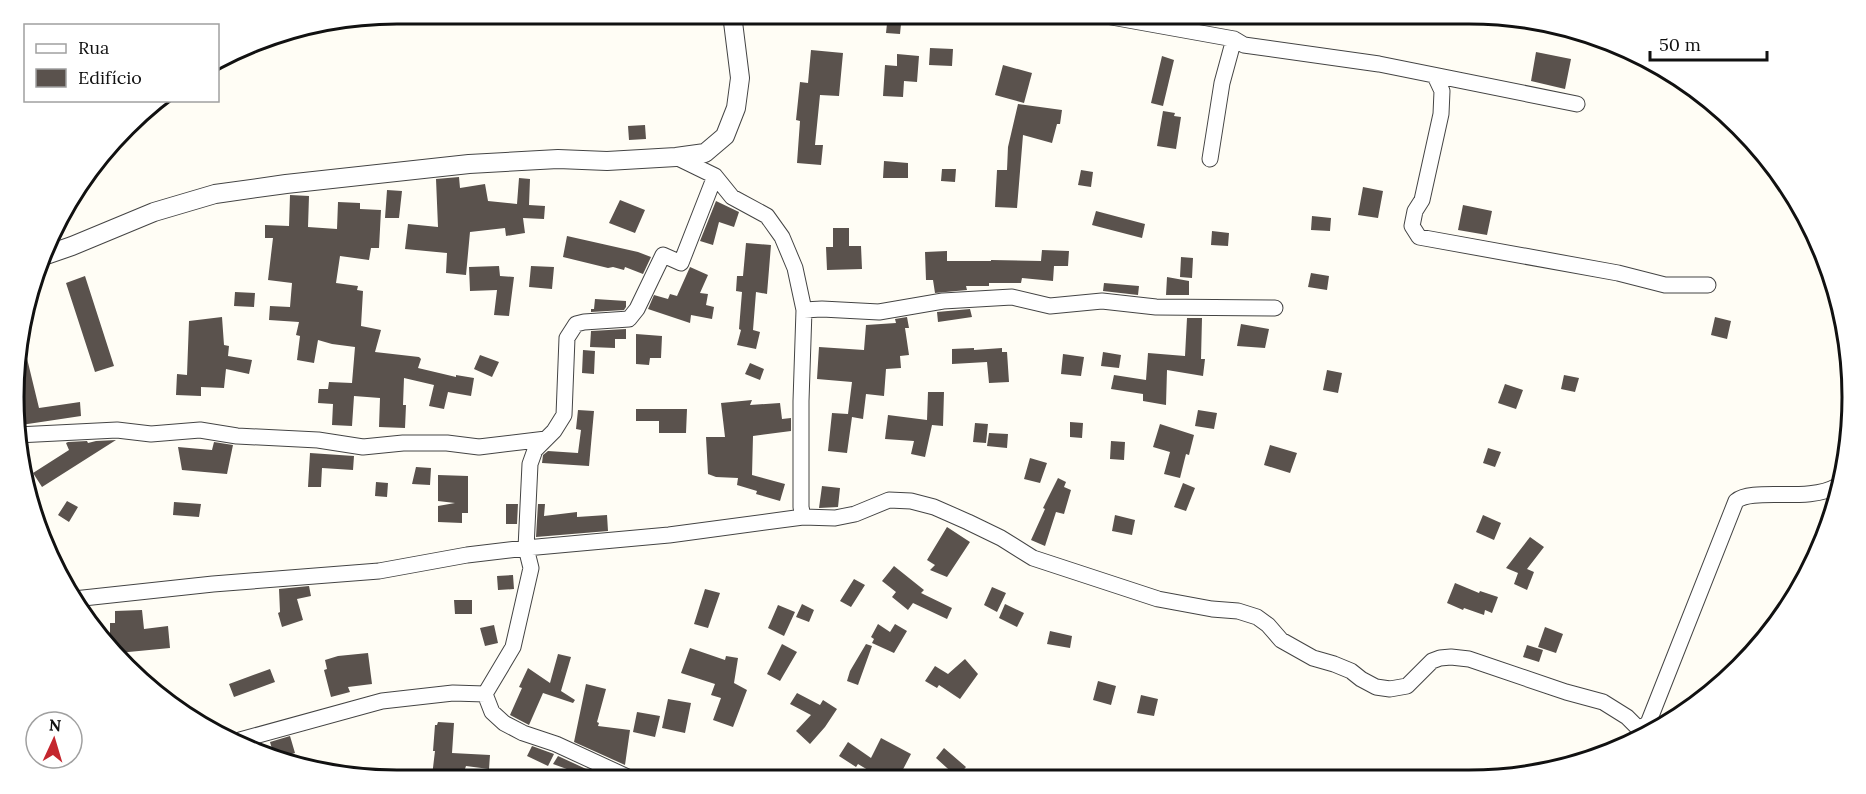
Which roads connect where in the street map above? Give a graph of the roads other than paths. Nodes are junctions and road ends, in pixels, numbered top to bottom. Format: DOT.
graph roads {
  1 [pos="733,24"];
  2 [pos="1151,24"];
  3 [pos="1234,39"];
  4 [pos="1435,76"];
  5 [pos="1577,104"];
  6 [pos="676,157"];
  7 [pos="1210,159"];
  8 [pos="716,176"];
  9 [pos="53,253"];
  10 [pos="1708,285"];
  11 [pos="1275,308"];
  12 [pos="804,310"];
  13 [pos="26,435"];
  14 [pos="529,448"];
  15 [pos="1830,490"];
  16 [pos="804,517"];
  17 [pos="526,548"];
  18 [pos="84,599"];
  19 [pos="485,694"];
  20 [pos="1647,724"];
  21 [pos="1644,726"];
  22 [pos="246,738"];
  23 [pos="612,770"];
  1 -- 6 [label="street"];
  2 -- 3 [label="street"];
  3 -- 4 [label="street"];
  3 -- 7 [label="street"];
  4 -- 5 [label="street"];
  4 -- 10 [label="street"];
  6 -- 8 [label="street"];
  6 -- 9 [label="street"];
  8 -- 12 [label="street"];
  8 -- 14 [label="street"];
  11 -- 12 [label="street"];
  12 -- 16 [label="street"];
  13 -- 14 [label="street"];
  14 -- 17 [label="street"];
  15 -- 20 [label="street"];
  16 -- 17 [label="street"];
  16 -- 21 [label="street"];
  17 -- 18 [label="street"];
  17 -- 19 [label="street"];
  19 -- 22 [label="street"];
  19 -- 23 [label="street"];
}
